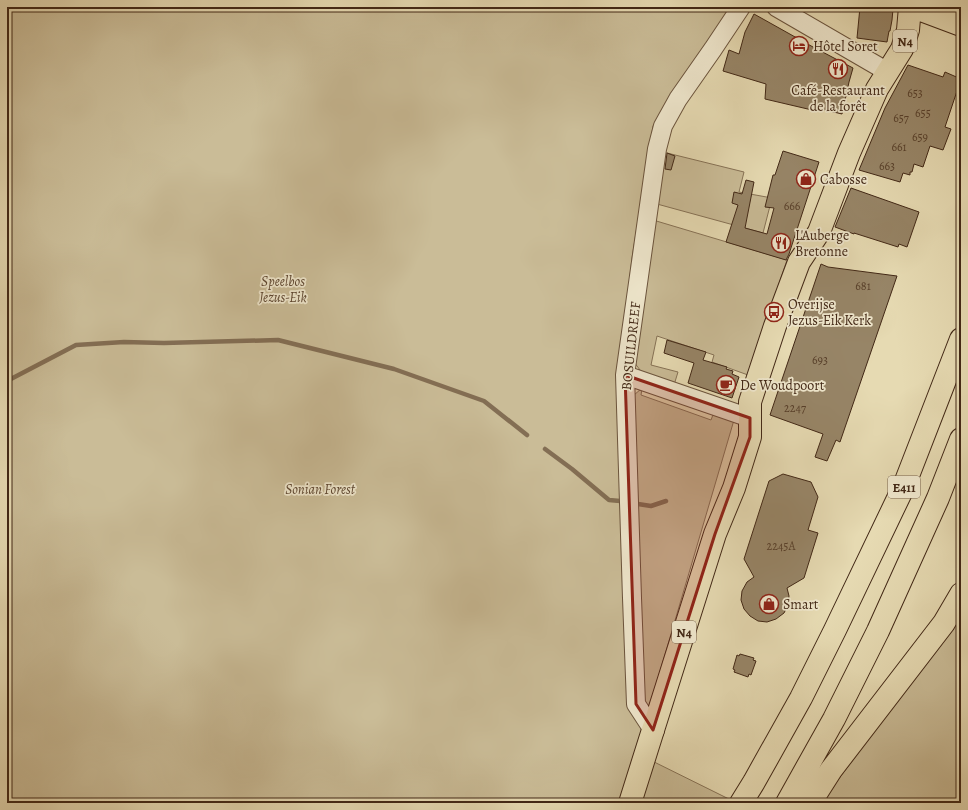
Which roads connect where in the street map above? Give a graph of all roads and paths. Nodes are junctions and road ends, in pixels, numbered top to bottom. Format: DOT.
graph roads {
  1 [pos="741,7"];
  2 [pos="776,7"];
  3 [pos="910,7"];
  4 [pos="913,7"];
  5 [pos="961,25"];
  6 [pos="888,72"];
  7 [pos="961,339"];
  8 [pos="625,375"];
  9 [pos="750,418"];
  10 [pos="961,439"];
  11 [pos="961,594"];
  12 [pos="648,723"];
  13 [pos="630,803"];
  14 [pos="741,803"];
  15 [pos="787,803"];
  16 [pos="810,803"];
  1 -- 8 [label="street, BOSUILDREEF"];
  2 -- 6 [label="street"];
  3 -- 6 [label="main road, N4"];
  4 -- 5 [label="main road"];
  6 -- 9 [label="main road, N4"];
  7 -- 14 [label="main road, E411"];
  8 -- 9 [label="street"];
  8 -- 12 [label="street, BOSUILDREEF"];
  9 -- 12 [label="main road, N4"];
  10 -- 15 [label="main road, E411"];
  11 -- 16 [label="main road"];
  12 -- 13 [label="main road, N4"];
}
